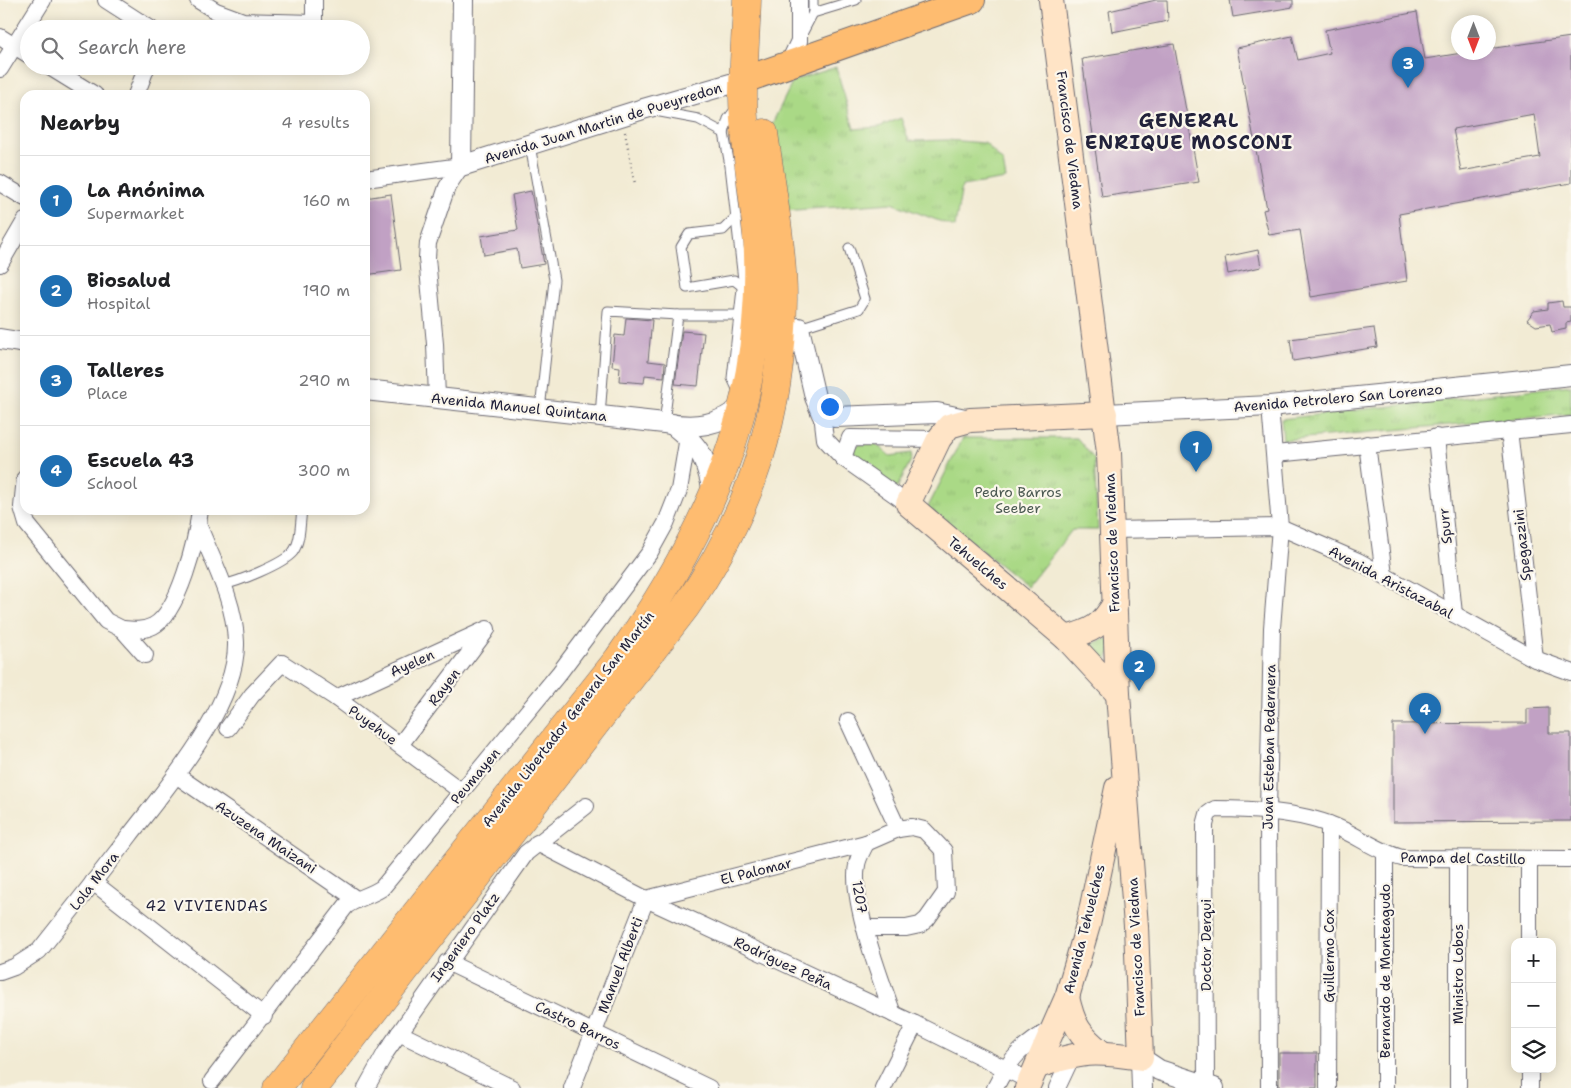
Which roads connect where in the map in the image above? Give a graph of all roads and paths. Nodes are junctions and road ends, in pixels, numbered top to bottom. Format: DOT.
graph roads {
  1 [pos="43,0"];
  2 [pos="106,0"];
  3 [pos="198,0"];
  4 [pos="314,0"];
  5 [pos="463,0"];
  6 [pos="747,0"];
  7 [pos="762,0"];
  8 [pos="799,0"];
  9 [pos="814,0"];
  10 [pos="856,0"];
  11 [pos="972,0"];
  12 [pos="1051,0"];
  13 [pos="813,13"];
  14 [pos="35,20"];
  15 [pos="137,20"];
  16 [pos="240,20"];
  17 [pos="312,20"];
  18 [pos="0,37"];
  19 [pos="799,41"];
  20 [pos="20,49"];
  21 [pos="20,52"];
  22 [pos="788,64"];
  23 [pos="0,69"];
  24 [pos="63,75"];
  25 [pos="144,75"];
  26 [pos="750,84"];
  27 [pos="87,90"];
  28 [pos="138,90"];
  29 [pos="643,109"];
  30 [pos="622,115"];
  31 [pos="724,133"];
  32 [pos="530,144"];
  33 [pos="461,166"];
  34 [pos="432,170"];
  35 [pos="370,178"];
  36 [pos="0,183"];
  37 [pos="635,184"];
  38 [pos="445,194"];
  39 [pos="20,195"];
  40 [pos="775,212"];
  41 [pos="736,216"];
  42 [pos="20,230"];
  43 [pos="849,248"];
  44 [pos="0,264"];
  45 [pos="750,289"];
  46 [pos="678,315"];
  47 [pos="740,315"];
  48 [pos="800,328"];
  49 [pos="0,339"];
  50 [pos="20,342"];
  51 [pos="1571,375"];
  52 [pos="370,391"];
  53 [pos="437,398"];
  54 [pos="743,405"];
  55 [pos="1270,406"];
  56 [pos="540,410"];
  57 [pos="822,414"];
  58 [pos="1105,414"];
  59 [pos="600,416"];
  60 [pos="1060,417"];
  61 [pos="970,420"];
  62 [pos="668,424"];
  63 [pos="1571,425"];
  64 [pos="1509,430"];
  65 [pos="1436,437"];
  66 [pos="688,438"];
  67 [pos="939,439"];
  68 [pos="1367,444"];
  69 [pos="1109,453"];
  70 [pos="1275,454"];
  71 [pos="843,458"];
  72 [pos="714,496"];
  73 [pos="908,504"];
  74 [pos="24,515"];
  75 [pos="301,515"];
  76 [pos="199,517"];
  77 [pos="1280,527"];
  78 [pos="1112,530"];
  79 [pos="1384,575"];
  80 [pos="222,585"];
  81 [pos="1114,603"];
  82 [pos="1454,614"];
  83 [pos="122,629"];
  84 [pos="487,629"];
  85 [pos="1066,638"];
  86 [pos="145,655"];
  87 [pos="1535,659"];
  88 [pos="1571,672"];
  89 [pos="1118,694"];
  90 [pos="336,698"];
  91 [pos="848,721"];
  92 [pos="228,728"];
  93 [pos="400,745"];
  94 [pos="1123,764"];
  95 [pos="176,776"];
  96 [pos="462,792"];
  97 [pos="586,806"];
  98 [pos="1215,809"];
  99 [pos="1268,811"];
  100 [pos="1329,824"];
  101 [pos="898,829"];
  102 [pos="537,842"];
  103 [pos="866,843"];
  104 [pos="1385,854"];
  105 [pos="1529,859"];
  106 [pos="1571,859"];
  107 [pos="1458,860"];
  108 [pos="93,882"];
  109 [pos="356,898"];
  110 [pos="646,899"];
  111 [pos="866,928"];
  112 [pos="1529,938"];
  113 [pos="447,962"];
  114 [pos="0,972"];
  115 [pos="1067,997"];
  116 [pos="894,1014"];
  117 [pos="264,1016"];
  118 [pos="915,1024"];
  119 [pos="1054,1027"];
  120 [pos="594,1032"];
  121 [pos="399,1033"];
  122 [pos="1101,1052"];
  123 [pos="1073,1054"];
  124 [pos="1141,1058"];
  125 [pos="1004,1069"];
  126 [pos="1530,1073"];
  127 [pos="1032,1078"];
  128 [pos="212,1081"];
  129 [pos="1210,1086"];
  130 [pos="277,1088"];
  131 [pos="314,1088"];
  132 [pos="366,1088"];
  133 [pos="512,1088"];
  134 [pos="572,1088"];
  135 [pos="709,1088"];
  136 [pos="883,1088"];
  137 [pos="995,1088"];
  138 [pos="1057,1088"];
  139 [pos="1142,1088"];
  140 [pos="1269,1088"];
  141 [pos="1328,1088"];
  142 [pos="1384,1088"];
  143 [pos="1458,1088"];
  144 [pos="1530,1088"];
  1 -- 14 [label="street"];
  2 -- 15 [label="street"];
  3 -- 16 [label="street"];
  4 -- 17 [label="street"];
  5 -- 33 [label="street"];
  6 -- 26 [label="highway, Avenida Libertador General San Martín"];
  7 -- 26 [label="highway, Avenida Libertador General San Martín"];
  8 -- 19 [label="street"];
  9 -- 13 [label="lane"];
  10 -- 13 [label="lane"];
  11 -- 22 [label="main road"];
  12 -- 58 [label="main road, Francisco de Viedma"];
  13 -- 19 [label="lane"];
  18 -- 20 [label="street"];
  19 -- 22 [label="street"];
  21 -- 23 [label="street"];
  22 -- 26 [label="main road"];
  24 -- 27 [label="street"];
  25 -- 28 [label="street"];
  26 -- 29 [label="street, Avenida Juan Martin de Pueyrredon"];
  26 -- 31 [label="lane"];
  26 -- 40 [label="highway, Avenida Libertador General San Martín"];
  26 -- 45 [label="highway, Avenida Libertador General San Martín"];
  29 -- 30 [label="street, Avenida Juan Martin de Pueyrredon"];
  29 -- 31 [label="lane"];
  30 -- 32 [label="street, Avenida Juan Martin de Pueyrredon"];
  30 -- 37 [label="path"];
  31 -- 41 [label="lane"];
  32 -- 33 [label="street, Avenida Juan Martin de Pueyrredon"];
  32 -- 56 [label="lane"];
  33 -- 34 [label="street"];
  33 -- 38 [label="street"];
  34 -- 35 [label="street"];
  34 -- 38 [label="street"];
  36 -- 39 [label="street"];
  38 -- 53 [label="street"];
  40 -- 48 [label="highway"];
  40 -- 131 [label="highway, Avenida Libertador General San Martín"];
  41 -- 45 [label="lane"];
  41 -- 45 [label="lane"];
  42 -- 44 [label="street"];
  43 -- 48 [label="lane"];
  45 -- 47 [label="lane"];
  45 -- 47 [label="lane"];
  45 -- 54 [label="highway, Avenida Libertador General San Martín"];
  46 -- 47 [label="lane"];
  46 -- 59 [label="lane"];
  46 -- 62 [label="lane"];
  47 -- 54 [label="lane"];
  48 -- 57 [label="street"];
  49 -- 50 [label="street"];
  51 -- 55 [label="street, Avenida Petrolero San Lorenzo"];
  52 -- 53 [label="street, Avenida Manuel Quintana"];
  53 -- 56 [label="street, Avenida Manuel Quintana"];
  54 -- 62 [label="street, Avenida Manuel Quintana"];
  54 -- 72 [label="highway, Avenida Libertador General San Martín"];
  55 -- 58 [label="street, Avenida Petrolero San Lorenzo"];
  55 -- 70 [label="street, Juan Esteban Pedernera"];
  56 -- 59 [label="street, Avenida Manuel Quintana"];
  57 -- 61 [label="street"];
  57 -- 71 [label="street, Tehuelches"];
  58 -- 60 [label="main road"];
  58 -- 69 [label="main road, Francisco de Viedma"];
  59 -- 62 [label="street, Avenida Manuel Quintana"];
  60 -- 61 [label="main road"];
  60 -- 69 [label="main road"];
  61 -- 67 [label="main road"];
  62 -- 66 [label="street"];
  63 -- 64 [label="street"];
  64 -- 65 [label="street"];
  64 -- 87 [label="street, Spegazzini"];
  65 -- 68 [label="street"];
  65 -- 82 [label="street, Spurr"];
  66 -- 72 [label="street"];
  66 -- 96 [label="street, Peumayen"];
  67 -- 71 [label="street"];
  67 -- 73 [label="main road"];
  68 -- 70 [label="street"];
  68 -- 79 [label="street"];
  69 -- 78 [label="main road, Francisco de Viedma"];
  70 -- 77 [label="street, Juan Esteban Pedernera"];
  71 -- 73 [label="street, Tehuelches"];
  72 -- 130 [label="highway, Avenida Libertador General San Martín"];
  73 -- 85 [label="main road, Tehuelches"];
  74 -- 83 [label="street"];
  75 -- 80 [label="lane"];
  76 -- 80 [label="street, Lola Mora"];
  76 -- 83 [label="street"];
  77 -- 78 [label="street, Avenida Aristazabal"];
  77 -- 79 [label="street, Avenida Aristazabal"];
  77 -- 99 [label="street, Juan Esteban Pedernera"];
  78 -- 81 [label="main road, Francisco de Viedma"];
  79 -- 82 [label="street, Avenida Aristazabal"];
  80 -- 95 [label="street, Lola Mora"];
  81 -- 85 [label="main road"];
  81 -- 89 [label="main road, Francisco de Viedma"];
  82 -- 87 [label="street, Avenida Aristazabal"];
  83 -- 86 [label="street"];
  84 -- 90 [label="street, Ayelen"];
  84 -- 93 [label="street, Rayen"];
  85 -- 89 [label="main road, Tehuelches"];
  87 -- 88 [label="street, Avenida Aristazabal"];
  89 -- 94 [label="main road, Francisco de Viedma"];
  90 -- 92 [label="street, Puyehue"];
  90 -- 93 [label="street, Puyehue"];
  91 -- 101 [label="street"];
  93 -- 96 [label="street, Puyehue"];
  94 -- 115 [label="main road, Avenida Tehuelches"];
  94 -- 124 [label="main road, Francisco de Viedma"];
  95 -- 108 [label="street, Lola Mora"];
  95 -- 109 [label="street, Azuzena Maizani"];
  96 -- 109 [label="street, Peumayen"];
  97 -- 102 [label="street, Ingeniero Platz"];
  98 -- 99 [label="street, Pampa del Castillo"];
  98 -- 129 [label="street, Doctor Derqui"];
  99 -- 100 [label="street, Pampa del Castillo"];
  99 -- 140 [label="street, Juan Esteban Pedernera"];
  100 -- 104 [label="street, Pampa del Castillo"];
  100 -- 141 [label="street, Guillermo Cox"];
  101 -- 103 [label="street, 1207"];
  101 -- 111 [label="street, 1207"];
  102 -- 110 [label="street, Rodríguez Peña"];
  102 -- 113 [label="street, Ingeniero Platz"];
  103 -- 110 [label="street, El Palomar"];
  103 -- 111 [label="street, 1207"];
  104 -- 107 [label="street, Pampa del Castillo"];
  104 -- 142 [label="street, Bernardo de Monteagudo"];
  105 -- 106 [label="street, Pampa del Castillo"];
  105 -- 107 [label="street, Pampa del Castillo"];
  105 -- 112 [label="street"];
  107 -- 143 [label="street, Ministro Lobos"];
  108 -- 114 [label="street, Lola Mora"];
  108 -- 117 [label="street"];
  109 -- 117 [label="street, Peumayen"];
  110 -- 116 [label="street, Rodríguez Peña"];
  110 -- 120 [label="street, Manuel Alberti"];
  111 -- 116 [label="street, 1207"];
  113 -- 120 [label="street, Castro Barros"];
  113 -- 121 [label="street, Ingeniero Platz"];
  115 -- 119 [label="main road, Avenida Tehuelches"];
  115 -- 122 [label="main road"];
  116 -- 118 [label="street, Rodríguez Peña"];
  117 -- 128 [label="street, Peumayen"];
  118 -- 125 [label="street, Rodríguez Peña"];
  118 -- 136 [label="street"];
  119 -- 125 [label="street"];
  119 -- 127 [label="main road, Avenida Tehuelches"];
  120 -- 134 [label="street, Manuel Alberti"];
  120 -- 135 [label="street, Castro Barros"];
  121 -- 132 [label="street, Ingeniero Platz"];
  121 -- 133 [label="street"];
  122 -- 123 [label="main road"];
  122 -- 124 [label="main road"];
  123 -- 127 [label="main road"];
  123 -- 138 [label="street"];
  124 -- 129 [label="street"];
  124 -- 139 [label="street, Francisco de Viedma"];
  125 -- 127 [label="street, Rodríguez Peña"];
  125 -- 137 [label="street"];
  126 -- 144 [label="street"];
}
